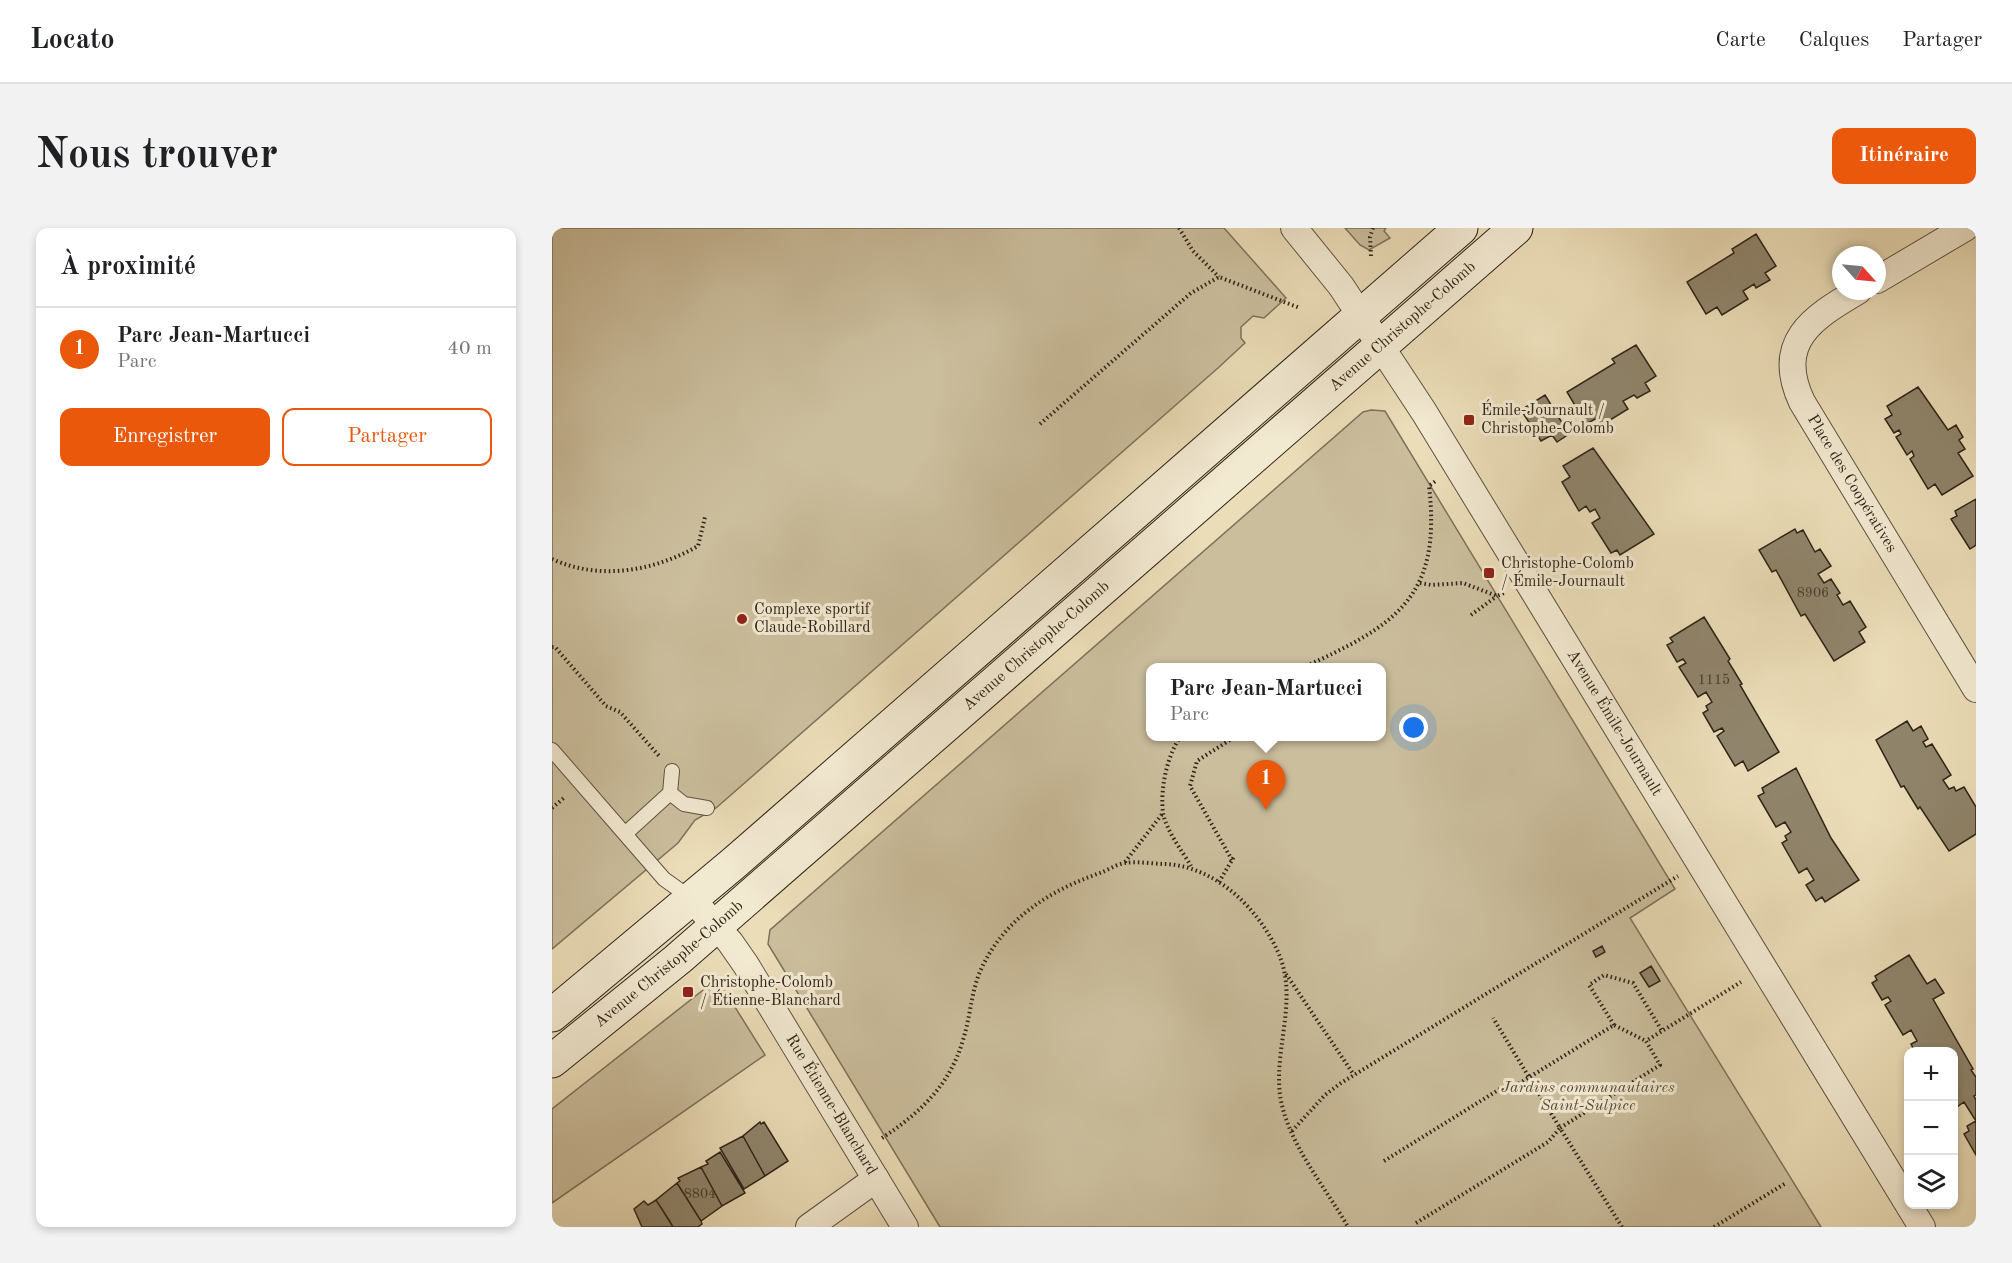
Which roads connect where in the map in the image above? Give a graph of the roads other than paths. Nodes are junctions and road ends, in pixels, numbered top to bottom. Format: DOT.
graph roads {
  1 [pos="1294,228"];
  2 [pos="1461,228"];
  3 [pos="1516,228"];
  4 [pos="1965,228"];
  5 [pos="1886,275"];
  6 [pos="1843,300"];
  7 [pos="1362,315"];
  8 [pos="1382,345"];
  9 [pos="1976,689"];
  10 [pos="552,750"];
  11 [pos="672,771"];
  12 [pos="670,793"];
  13 [pos="707,808"];
  14 [pos="625,834"];
  15 [pos="692,899"];
  16 [pos="716,925"];
  17 [pos="552,1016"];
  18 [pos="552,1061"];
  19 [pos="876,1179"];
  20 [pos="809,1227"];
  21 [pos="905,1227"];
  22 [pos="1922,1227"];
  1 -- 7 [label="street, Avenue Émile-Journault"];
  2 -- 7 [label="main road, Avenue Christophe-Colomb"];
  3 -- 8 [label="main road, Avenue Christophe-Colomb"];
  4 -- 5 [label="street"];
  6 -- 9 [label="street, Place des Coopératives"];
  7 -- 8 [label="street, Avenue Émile-Journault"];
  7 -- 15 [label="main road, Avenue Christophe-Colomb"];
  8 -- 16 [label="main road, Avenue Christophe-Colomb"];
  8 -- 22 [label="street, Avenue Émile-Journault"];
  10 -- 14 [label="lane"];
  11 -- 12 [label="lane"];
  12 -- 13 [label="lane"];
  12 -- 14 [label="lane"];
  14 -- 15 [label="lane"];
  15 -- 16 [label="street, Rue Étienne-Blanchard"];
  15 -- 17 [label="main road, Avenue Christophe-Colomb"];
  16 -- 18 [label="main road, Avenue Christophe-Colomb"];
  16 -- 19 [label="street, Rue Étienne-Blanchard"];
  19 -- 20 [label="street"];
  19 -- 21 [label="street, Rue Étienne-Blanchard"];
}
